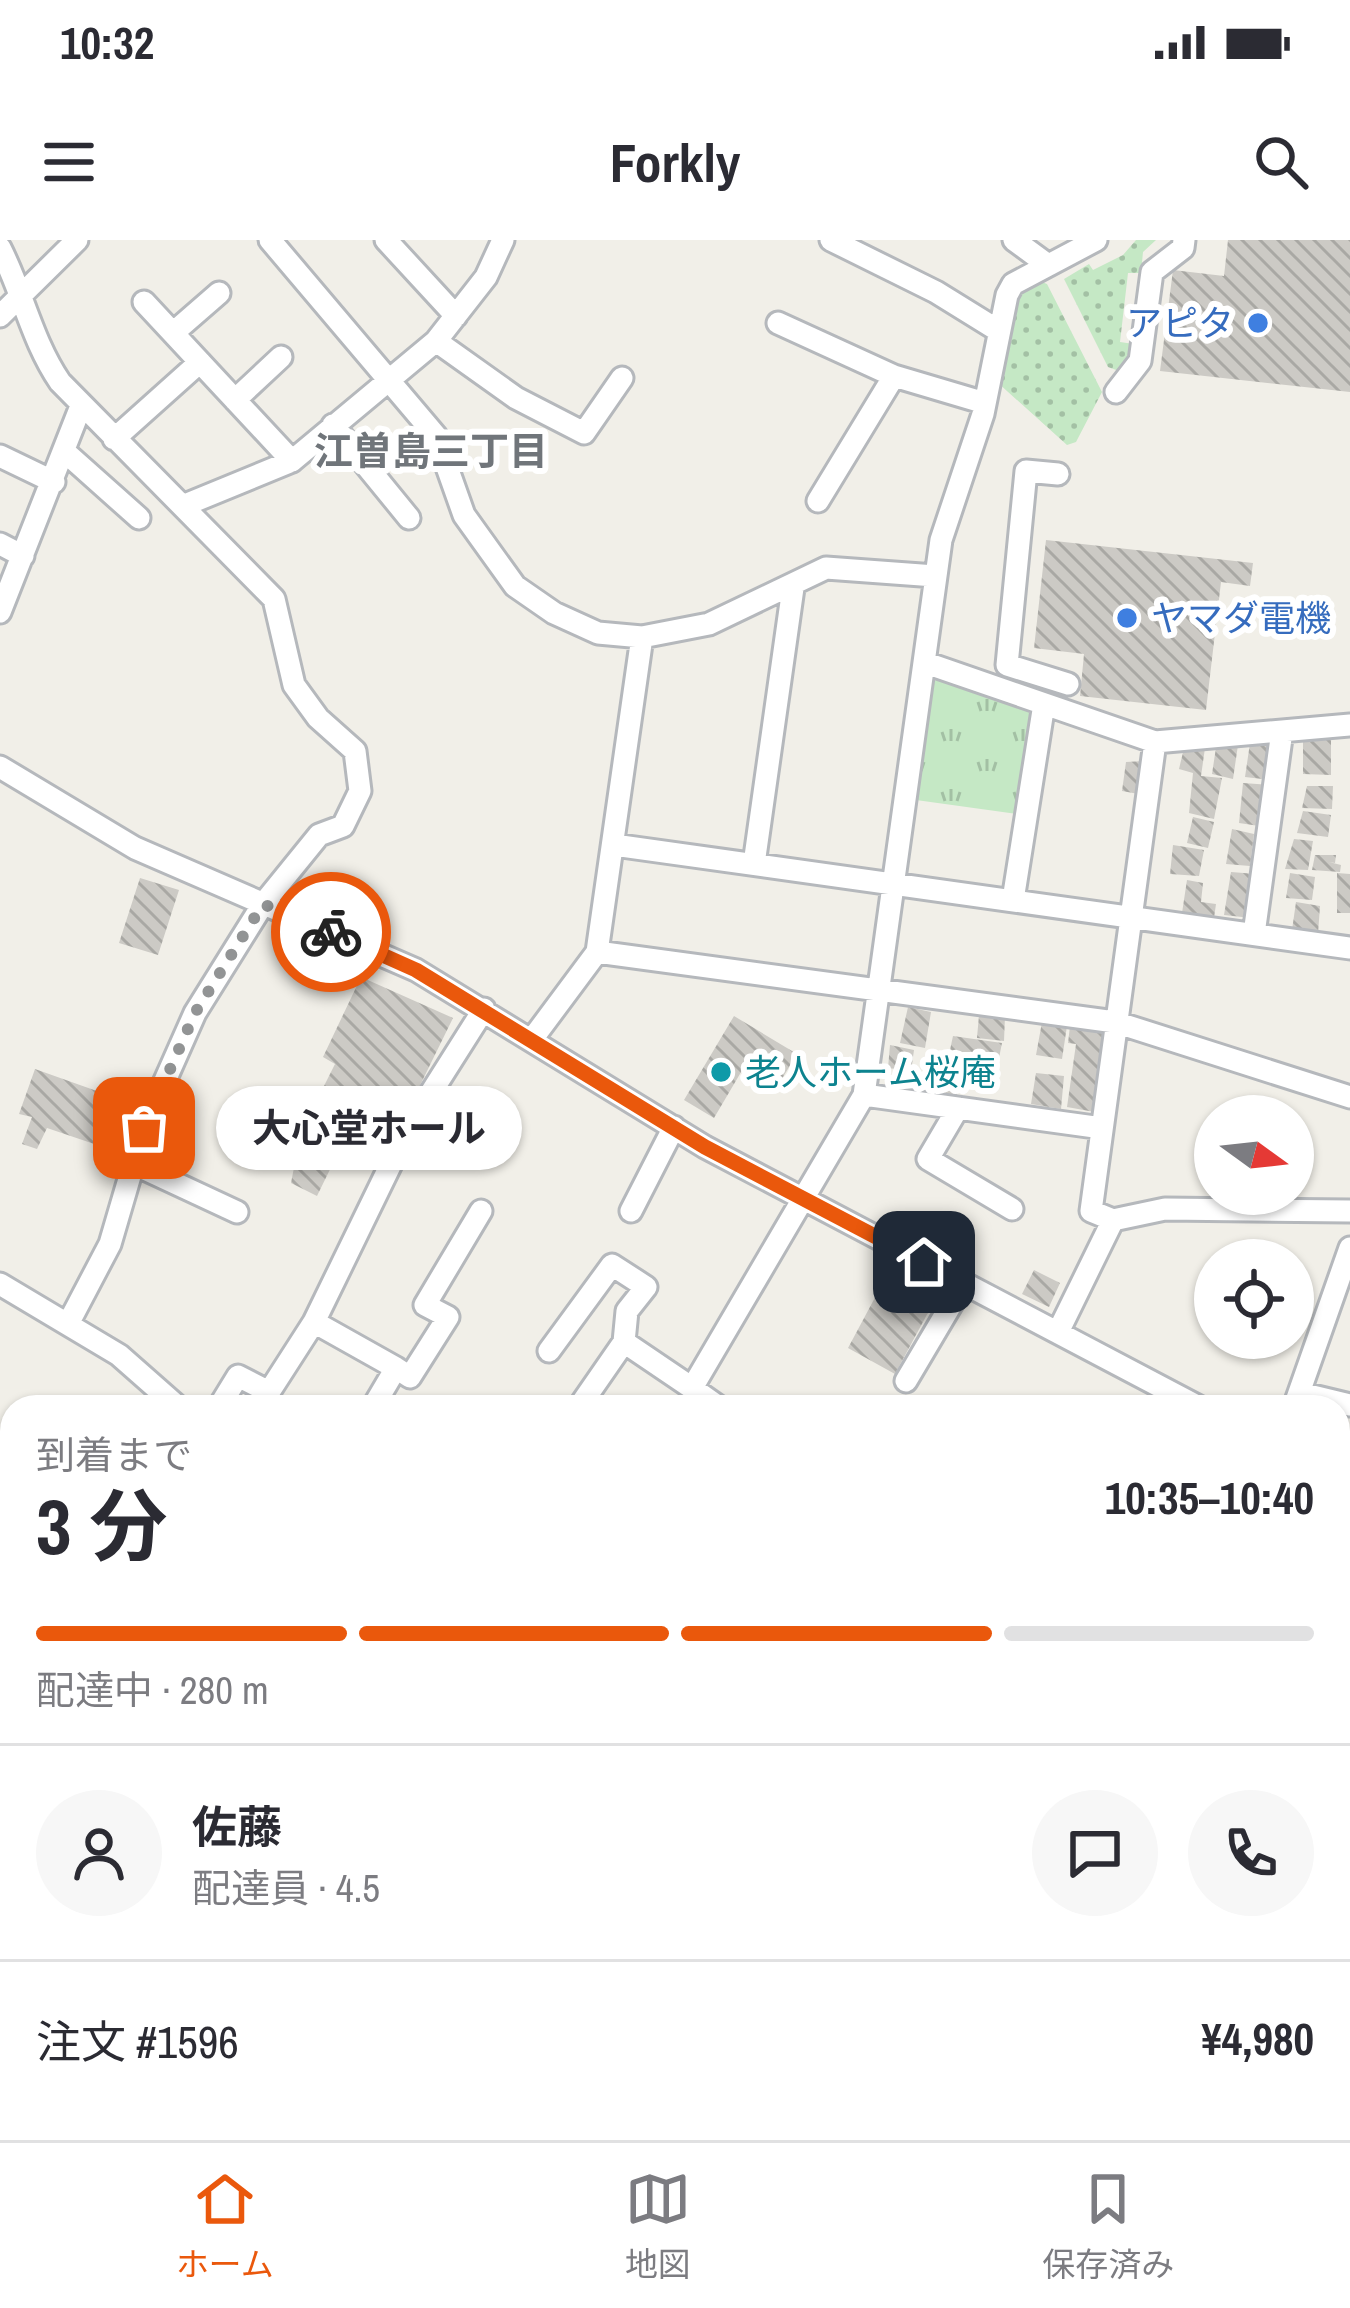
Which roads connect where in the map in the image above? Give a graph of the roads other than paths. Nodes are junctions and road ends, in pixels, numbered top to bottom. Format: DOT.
graph roads {
  1 [pos="77,240"];
  2 [pos="270,240"];
  3 [pos="386,240"];
  4 [pos="503,240"];
  5 [pos="831,240"];
  6 [pos="1014,240"];
  7 [pos="1096,240"];
  8 [pos="1184,240"];
  9 [pos="0,248"];
  10 [pos="1048,265"];
  11 [pos="22,291"];
  12 [pos="220,293"];
  13 [pos="144,302"];
  14 [pos="0,316"];
  15 [pos="456,316"];
  16 [pos="778,323"];
  17 [pos="1000,331"];
  18 [pos="173,333"];
  19 [pos="436,341"];
  20 [pos="281,357"];
  21 [pos="200,362"];
  22 [pos="894,376"];
  23 [pos="622,378"];
  24 [pos="386,379"];
  25 [pos="1116,392"];
  26 [pos="235,400"];
  27 [pos="985,403"];
  28 [pos="81,406"];
  29 [pos="333,425"];
  30 [pos="114,439"];
  31 [pos="65,452"];
  32 [pos="2,461"];
  33 [pos="292,461"];
  34 [pos="1058,474"];
  35 [pos="54,482"];
  36 [pos="818,501"];
  37 [pos="185,505"];
  38 [pos="140,518"];
  39 [pos="409,518"];
  40 [pos="0,544"];
  41 [pos="23,556"];
  42 [pos="935,576"];
  43 [pos="793,588"];
  44 [pos="0,612"];
  45 [pos="642,637"];
  46 [pos="926,662"];
  47 [pos="1068,684"];
  48 [pos="1044,704"];
  49 [pos="1350,725"];
  50 [pos="1282,731"];
  51 [pos="1155,742"];
  52 [pos="0,767"];
  53 [pos="614,845"];
  54 [pos="754,864"];
  55 [pos="894,883"];
  56 [pos="1013,900"];
  57 [pos="263,904"];
  58 [pos="1131,918"];
  59 [pos="1254,934"];
  60 [pos="1350,948"];
  61 [pos="597,952"];
  62 [pos="880,989"];
  63 [pos="484,1009"];
  64 [pos="1115,1022"];
  65 [pos="532,1038"];
  66 [pos="864,1095"];
  67 [pos="1350,1097"];
  68 [pos="958,1108"];
  69 [pos="674,1127"];
  70 [pos="1102,1128"];
  71 [pos="134,1164"];
  72 [pos="805,1201"];
  73 [pos="1012,1209"];
  74 [pos="481,1211"];
  75 [pos="631,1211"];
  76 [pos="1350,1211"];
  77 [pos="237,1212"];
  78 [pos="1113,1220"];
  79 [pos="1350,1248"];
  80 [pos="964,1283"];
  81 [pos="3,1293"];
  82 [pos="69,1322"];
  83 [pos="314,1322"];
  84 [pos="1058,1332"];
  85 [pos="623,1342"];
  86 [pos="549,1351"];
  87 [pos="396,1368"];
  88 [pos="906,1381"];
  89 [pos="165,1395"];
  90 [pos="226,1395"];
  91 [pos="380,1395"];
  92 [pos="587,1395"];
  93 [pos="699,1395"];
  94 [pos="708,1395"];
  95 [pos="1156,1395"];
  96 [pos="1299,1395"];
  1 -- 11 [label="street"];
  2 -- 24 [label="street"];
  3 -- 15 [label="street"];
  4 -- 15 [label="street"];
  5 -- 17 [label="street"];
  6 -- 10 [label="street"];
  7 -- 10 [label="street"];
  8 -- 25 [label="street"];
  9 -- 11 [label="street"];
  10 -- 17 [label="street"];
  11 -- 14 [label="street"];
  11 -- 28 [label="street"];
  12 -- 18 [label="street"];
  13 -- 18 [label="street"];
  15 -- 19 [label="street"];
  16 -- 22 [label="street"];
  17 -- 27 [label="street"];
  18 -- 21 [label="street"];
  19 -- 23 [label="street"];
  19 -- 24 [label="street"];
  20 -- 26 [label="street"];
  21 -- 26 [label="street"];
  21 -- 30 [label="street"];
  22 -- 27 [label="street"];
  22 -- 36 [label="street"];
  24 -- 29 [label="street"];
  24 -- 45 [label="street"];
  26 -- 33 [label="street"];
  27 -- 42 [label="street"];
  28 -- 30 [label="street"];
  28 -- 31 [label="street"];
  29 -- 33 [label="street"];
  29 -- 39 [label="street"];
  30 -- 37 [label="street"];
  31 -- 35 [label="street"];
  31 -- 38 [label="street"];
  32 -- 35 [label="street"];
  33 -- 37 [label="street"];
  34 -- 47 [label="street"];
  35 -- 41 [label="street"];
  37 -- 57 [label="street"];
  40 -- 41 [label="street"];
  41 -- 44 [label="street"];
  42 -- 43 [label="street"];
  42 -- 46 [label="street"];
  43 -- 45 [label="street"];
  43 -- 54 [label="street"];
  45 -- 53 [label="street"];
  46 -- 48 [label="street"];
  46 -- 55 [label="street"];
  48 -- 51 [label="street"];
  48 -- 56 [label="street"];
  49 -- 50 [label="street"];
  50 -- 51 [label="street"];
  50 -- 59 [label="street"];
  51 -- 58 [label="street"];
  52 -- 57 [label="street"];
  53 -- 54 [label="street"];
  53 -- 61 [label="street"];
  54 -- 55 [label="street"];
  55 -- 56 [label="street"];
  55 -- 62 [label="street"];
  56 -- 58 [label="street"];
  57 -- 63 [label="street"];
  57 -- 71 [label="street"];
  58 -- 59 [label="street"];
  58 -- 64 [label="street"];
  59 -- 60 [label="street"];
  61 -- 62 [label="street"];
  61 -- 65 [label="street"];
  62 -- 64 [label="street"];
  62 -- 66 [label="street"];
  63 -- 65 [label="street"];
  63 -- 83 [label="street"];
  64 -- 67 [label="street"];
  64 -- 70 [label="street"];
  65 -- 69 [label="street"];
  66 -- 68 [label="street"];
  66 -- 72 [label="street"];
  68 -- 70 [label="street"];
  68 -- 73 [label="street"];
  69 -- 72 [label="street"];
  69 -- 75 [label="street"];
  70 -- 78 [label="street"];
  71 -- 77 [label="street"];
  71 -- 82 [label="street"];
  72 -- 80 [label="street"];
  72 -- 94 [label="street"];
  74 -- 87 [label="street"];
  76 -- 78 [label="street"];
  78 -- 84 [label="street"];
  79 -- 96 [label="street"];
  80 -- 84 [label="street"];
  80 -- 88 [label="street"];
  81 -- 82 [label="street"];
  82 -- 89 [label="street"];
  83 -- 87 [label="street"];
  83 -- 90 [label="street"];
  84 -- 95 [label="street"];
  85 -- 86 [label="street"];
  85 -- 92 [label="street"];
  85 -- 93 [label="street"];
  87 -- 91 [label="street"];
}
